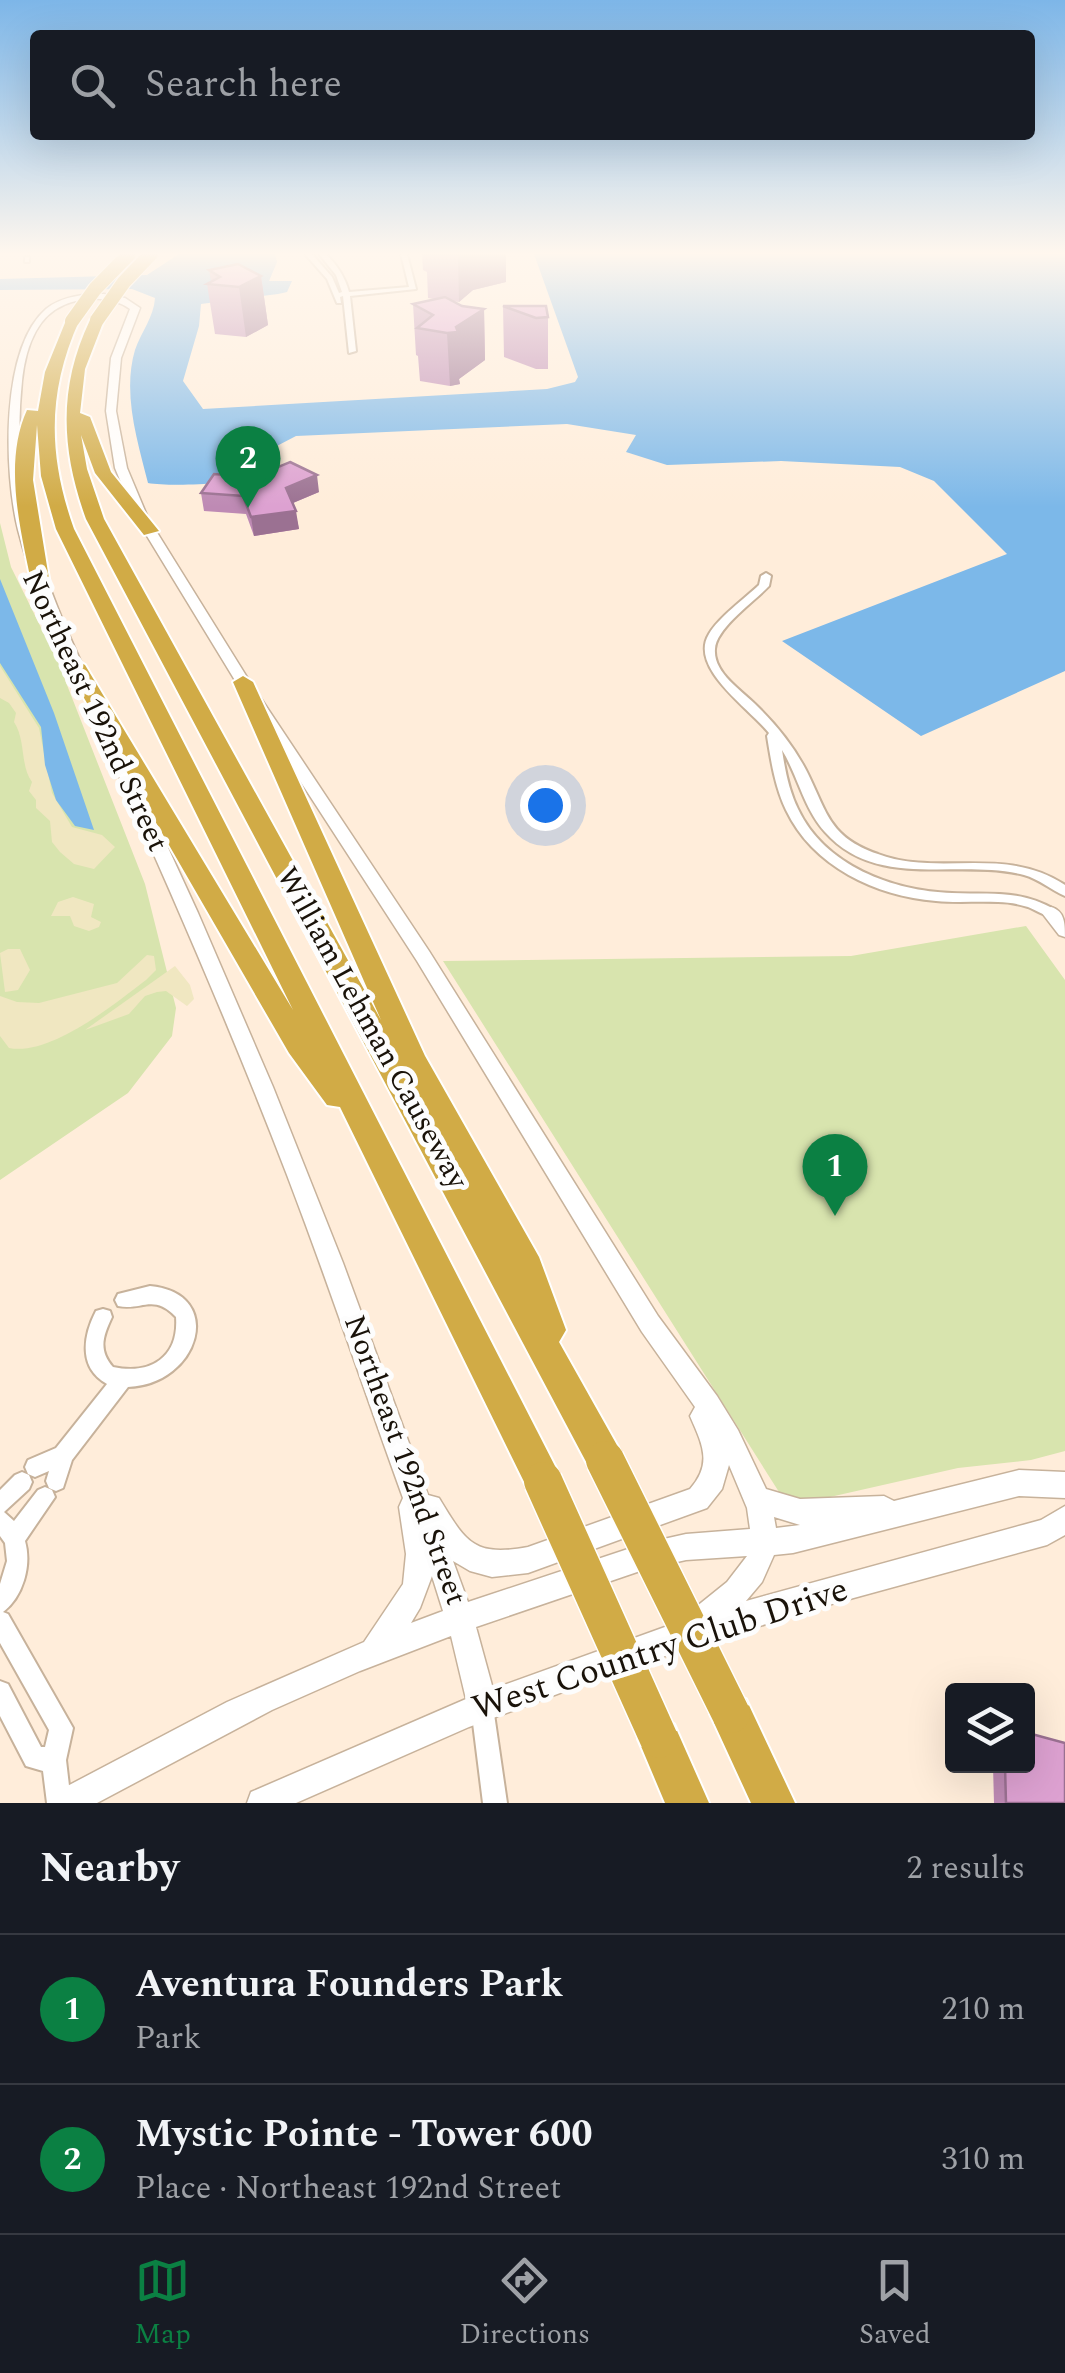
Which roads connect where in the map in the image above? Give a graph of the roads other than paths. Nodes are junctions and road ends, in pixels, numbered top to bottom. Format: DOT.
graph roads {
  1 [pos="30,338"];
  2 [pos="69,338"];
  3 [pos="88,338"];
  4 [pos="124,338"];
  5 [pos="350,338"];
  6 [pos="352,351"];
  7 [pos="21,354"];
  8 [pos="6,368"];
  9 [pos="60,385"];
  10 [pos="150,531"];
  11 [pos="766,576"];
  12 [pos="42,592"];
  13 [pos="75,665"];
  14 [pos="243,682"];
  15 [pos="772,731"];
  16 [pos="1065,890"];
  17 [pos="1052,913"];
  18 [pos="1065,932"];
  19 [pos="382,1158"];
  20 [pos="124,1300"];
  21 [pos="103,1317"];
  22 [pos="650,1324"];
  23 [pos="122,1380"];
  24 [pos="572,1396"];
  25 [pos="63,1455"];
  26 [pos="403,1462"];
  27 [pos="1065,1485"];
  28 [pos="50,1489"];
  29 [pos="756,1499"];
  30 [pos="0,1504"];
  31 [pos="919,1507"];
  32 [pos="1065,1519"];
  33 [pos="7,1530"];
  34 [pos="764,1543"];
  35 [pos="0,1603"];
  36 [pos="463,1620"];
  37 [pos="0,1622"];
  38 [pos="683,1634"];
  39 [pos="374,1652"];
  40 [pos="0,1692"];
  41 [pos="482,1706"];
  42 [pos="54,1760"];
  43 [pos="59,1803"];
  44 [pos="67,1803"];
  45 [pos="262,1803"];
  46 [pos="495,1803"];
  47 [pos="687,1803"];
  48 [pos="773,1803"];
  1 -- 7 [label="street, Northeast 192nd Street"];
  2 -- 9 [label="highway, William Lehman Causeway, bridge"];
  3 -- 9 [label="highway, William Lehman Causeway, bridge"];
  4 -- 10 [label="street, Northeast 192nd Street"];
  5 -- 6 [label="street"];
  7 -- 8 [label="street"];
  7 -- 12 [label="street, Northeast 192nd Street"];
  9 -- 10 [label="highway"];
  9 -- 12 [label="highway"];
  9 -- 19 [label="highway, William Lehman Causeway"];
  9 -- 24 [label="highway, William Lehman Causeway"];
  10 -- 14 [label="street, Northeast 192nd Street"];
  11 -- 15 [label="street"];
  12 -- 13 [label="street, Northeast 192nd Street"];
  13 -- 19 [label="highway"];
  13 -- 26 [label="street, Northeast 192nd Street"];
  14 -- 22 [label="street, Northeast 192nd Street"];
  14 -- 24 [label="highway"];
  15 -- 16 [label="street"];
  15 -- 17 [label="street"];
  17 -- 18 [label="street"];
  19 -- 47 [label="highway, William Lehman Causeway, bridge"];
  20 -- 23 [label="street"];
  21 -- 23 [label="street"];
  22 -- 26 [label="street"];
  22 -- 29 [label="street, Northeast 192nd Street"];
  23 -- 25 [label="street"];
  24 -- 48 [label="highway, William Lehman Causeway, bridge"];
  25 -- 28 [label="street"];
  25 -- 30 [label="street"];
  26 -- 36 [label="street, Northeast 192nd Street"];
  26 -- 39 [label="street"];
  27 -- 31 [label="street, West Country Club Drive"];
  28 -- 33 [label="street"];
  29 -- 31 [label="street"];
  29 -- 34 [label="street, Northeast 192nd Street"];
  31 -- 34 [label="street, West Country Club Drive"];
  32 -- 38 [label="street, West Country Club Drive"];
  33 -- 35 [label="street"];
  34 -- 36 [label="street, West Country Club Drive"];
  34 -- 38 [label="street"];
  36 -- 39 [label="street, West Country Club Drive"];
  36 -- 41 [label="street, Northeast 192nd Street"];
  37 -- 42 [label="street"];
  38 -- 41 [label="street, West Country Club Drive"];
  39 -- 44 [label="street, West Country Club Drive"];
  40 -- 42 [label="street"];
  41 -- 45 [label="street, West Country Club Drive"];
  41 -- 46 [label="street, Northeast 192nd Street"];
  42 -- 43 [label="street"];
}
